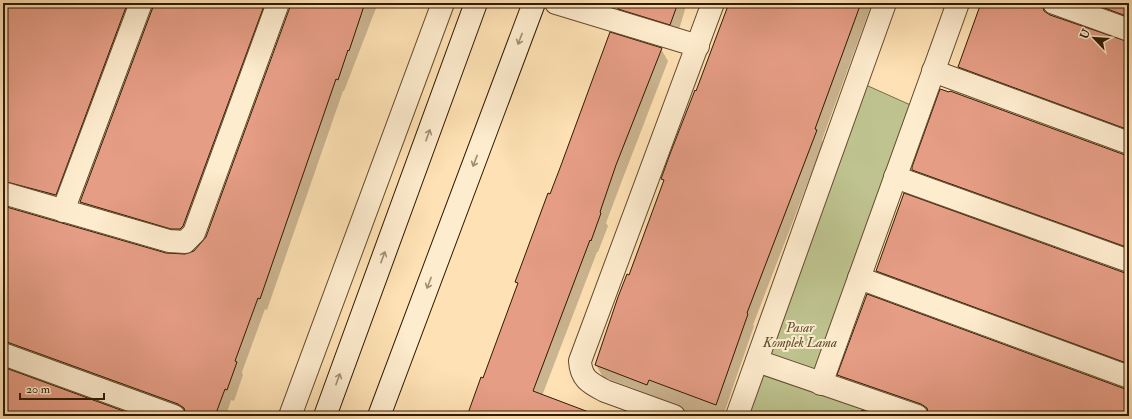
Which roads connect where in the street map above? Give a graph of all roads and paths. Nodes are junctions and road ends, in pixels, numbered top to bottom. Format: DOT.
graph roads {
  1 [pos="141,3"];
  2 [pos="278,3"];
  3 [pos="443,3"];
  4 [pos="476,3"];
  5 [pos="534,3"];
  6 [pos="556,3"];
  7 [pos="713,3"];
  8 [pos="885,3"];
  9 [pos="958,3"];
  10 [pos="1054,3"];
  11 [pos="1129,30"];
  12 [pos="698,46"];
  13 [pos="933,71"];
  14 [pos="1129,143"];
  15 [pos="894,177"];
  16 [pos="3,193"];
  17 [pos="63,211"];
  18 [pos="1129,261"];
  19 [pos="859,278"];
  20 [pos="3,354"];
  21 [pos="756,361"];
  22 [pos="1129,377"];
  23 [pos="821,384"];
  24 [pos="174,416"];
  25 [pos="290,416"];
  26 [pos="325,416"];
  27 [pos="378,416"];
  28 [pos="674,416"];
  29 [pos="737,416"];
  30 [pos="917,416"];
  1 -- 17 [label="street"];
  2 -- 17 [label="street"];
  3 -- 25 [label="street"];
  26 -- 4 [label="street, one-way"];
  5 -- 27 [label="street, one-way"];
  6 -- 12 [label="street"];
  7 -- 12 [label="street"];
  8 -- 21 [label="street"];
  9 -- 13 [label="street"];
  10 -- 11 [label="street"];
  12 -- 28 [label="street"];
  13 -- 14 [label="street"];
  13 -- 15 [label="street"];
  15 -- 18 [label="street"];
  15 -- 19 [label="street"];
  16 -- 17 [label="street"];
  19 -- 22 [label="street"];
  19 -- 23 [label="street"];
  20 -- 24 [label="street"];
  21 -- 23 [label="street"];
  21 -- 29 [label="street"];
  23 -- 30 [label="street"];
}
